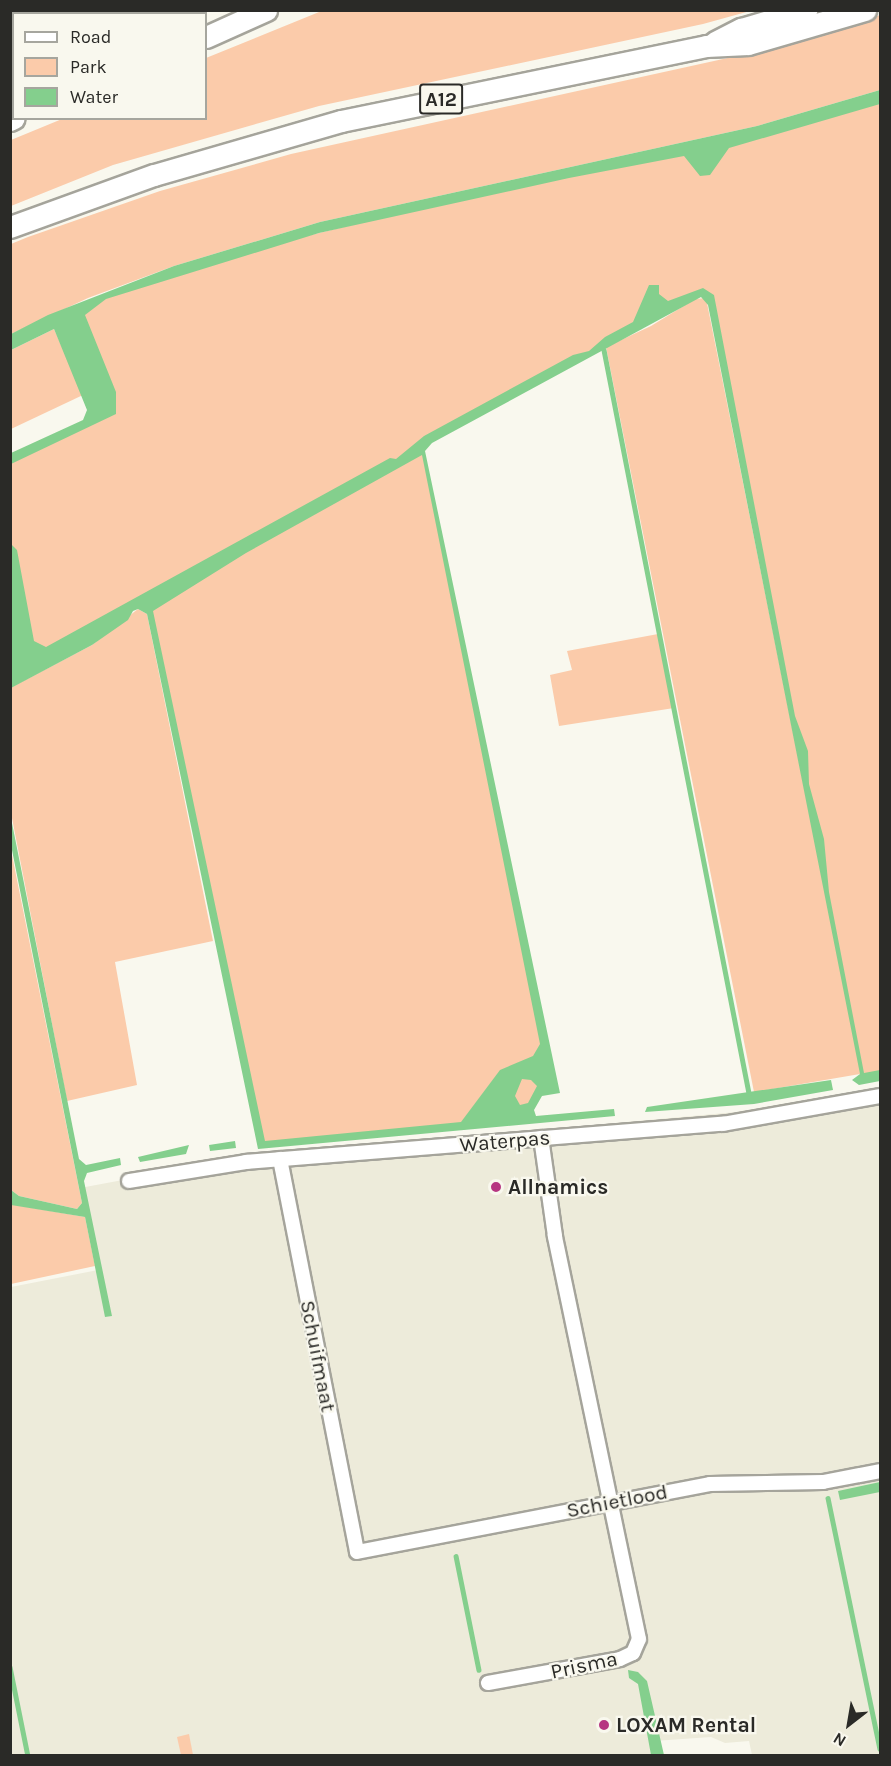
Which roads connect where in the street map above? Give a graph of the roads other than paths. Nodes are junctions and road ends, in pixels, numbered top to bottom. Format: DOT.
graph roads {
  1 [pos="266,10"];
  2 [pos="806,10"];
  3 [pos="865,10"];
  4 [pos="207,37"];
  5 [pos="706,46"];
  6 [pos="10,227"];
  7 [pos="880,1096"];
  8 [pos="541,1137"];
  9 [pos="280,1159"];
  10 [pos="129,1181"];
  11 [pos="880,1471"];
  12 [pos="611,1502"];
  13 [pos="357,1552"];
  14 [pos="488,1683"];
  1 -- 4 [label="highway"];
  2 -- 5 [label="highway, A12"];
  3 -- 5 [label="highway, A12"];
  5 -- 6 [label="highway, A12"];
  7 -- 8 [label="street, Waterpas"];
  8 -- 9 [label="street, Waterpas"];
  8 -- 12 [label="street"];
  9 -- 10 [label="street, Waterpas"];
  9 -- 13 [label="street, Schuifmaat"];
  11 -- 12 [label="street, Schietlood"];
  12 -- 13 [label="street, Schietlood"];
  12 -- 14 [label="street, Prisma"];
}
